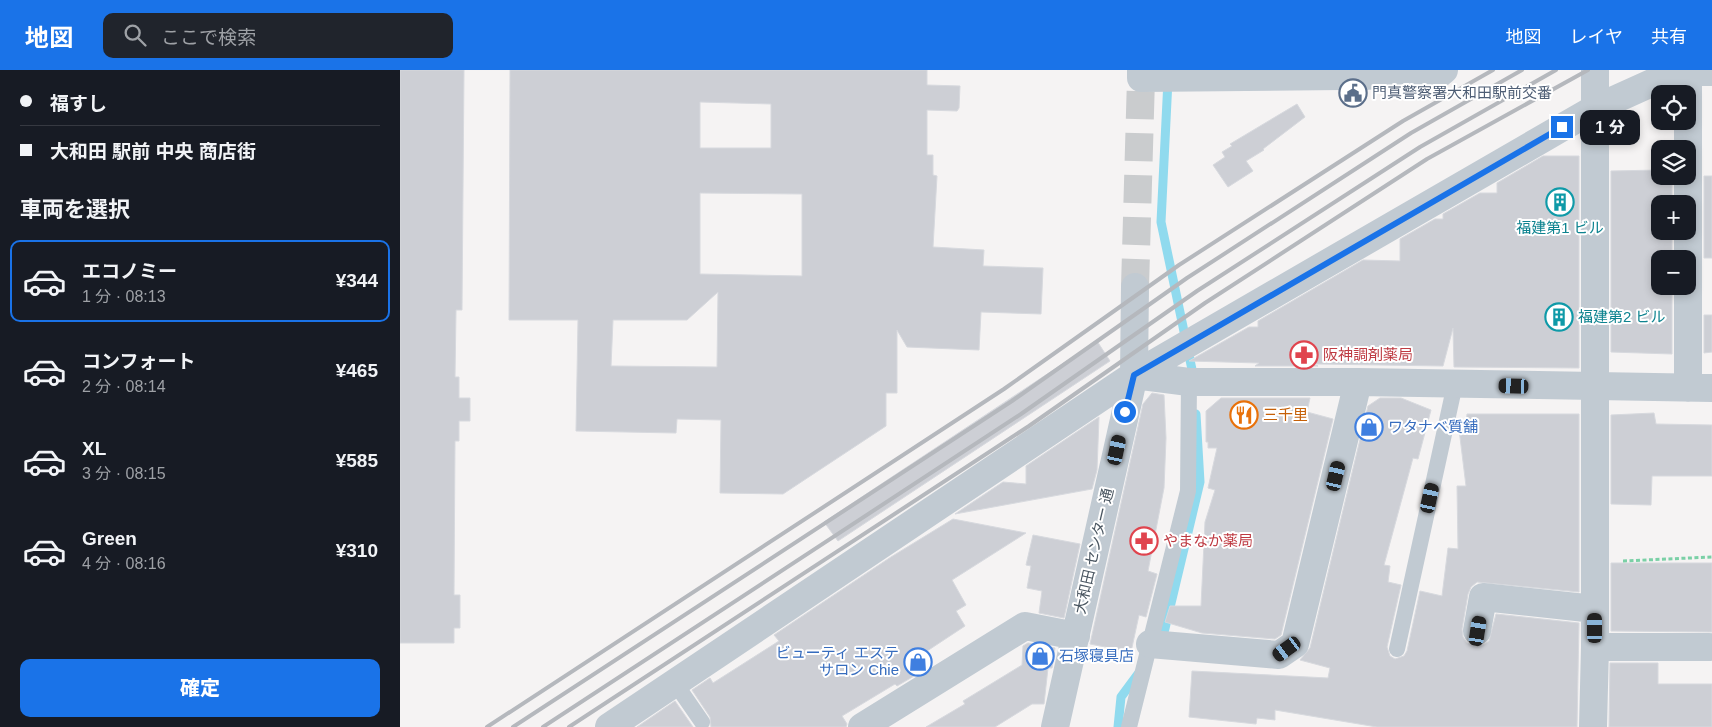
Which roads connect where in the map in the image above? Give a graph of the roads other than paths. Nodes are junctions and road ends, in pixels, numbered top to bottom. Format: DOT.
graph roads {
  1 [pos="1142,70"];
  2 [pos="1444,70"];
  3 [pos="1595,70"];
  4 [pos="1700,72"];
  5 [pos="1276,73"];
  6 [pos="1594,109"];
  7 [pos="1135,287"];
  8 [pos="1134,375"];
  9 [pos="1190,382"];
  10 [pos="1358,382"];
  11 [pos="1455,384"];
  12 [pos="1594,388"];
  13 [pos="1700,388"];
  14 [pos="1595,609"];
  15 [pos="1478,631"];
  16 [pos="1076,636"];
  17 [pos="1150,644"];
  18 [pos="1595,647"];
  19 [pos="1709,647"];
  20 [pos="1397,649"];
  21 [pos="675,683"];
  22 [pos="702,722"];
  23 [pos="609,727"];
  24 [pos="862,727"];
  25 [pos="1055,727"];
  26 [pos="1129,727"];
  27 [pos="1593,727"];
  1 -- 5 [label="street"];
  2 -- 5 [label="street"];
  3 -- 6 [label="street"];
  4 -- 6 [label="street"];
  4 -- 13 [label="street"];
  6 -- 8 [label="street"];
  6 -- 12 [label="street"];
  7 -- 8 [label="street, 大和田 センター 通"];
  8 -- 9 [label="street"];
  8 -- 16 [label="street, 大和田 センター 通"];
  8 -- 21 [label="street"];
  9 -- 10 [label="street"];
  9 -- 17 [label="lane"];
  10 -- 11 [label="street"];
  10 -- 17 [label="street"];
  11 -- 12 [label="street"];
  11 -- 20 [label="lane"];
  12 -- 13 [label="street"];
  12 -- 14 [label="street"];
  14 -- 15 [label="street"];
  14 -- 18 [label="street"];
  16 -- 24 [label="street"];
  16 -- 25 [label="street, 大和田 センター 通"];
  17 -- 26 [label="lane"];
  18 -- 19 [label="street"];
  18 -- 27 [label="street"];
  21 -- 22 [label="lane"];
  21 -- 23 [label="street"];
}
